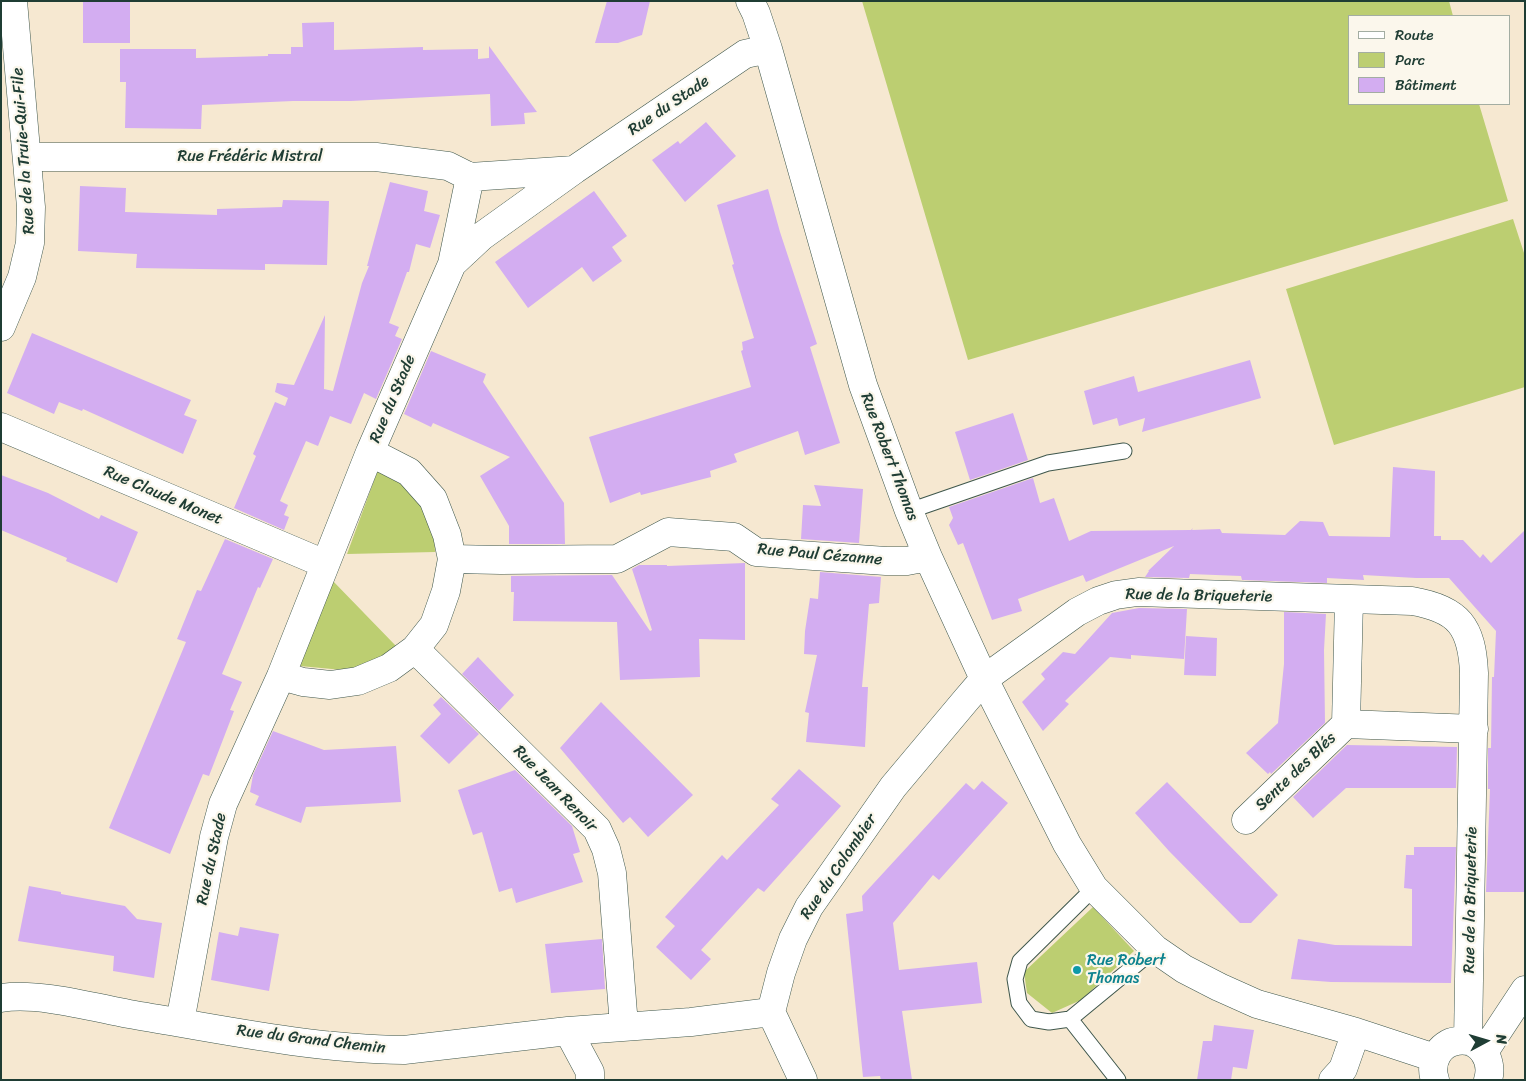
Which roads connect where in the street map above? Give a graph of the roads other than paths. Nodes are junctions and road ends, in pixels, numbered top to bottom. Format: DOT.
graph roads {
  1 [pos="13,1"];
  2 [pos="750,1"];
  3 [pos="768,48"];
  4 [pos="27,157"];
  5 [pos="574,170"];
  6 [pos="470,176"];
  7 [pos="452,264"];
  8 [pos="1,327"];
  9 [pos="1,427"];
  10 [pos="1124,451"];
  11 [pos="370,452"];
  12 [pos="909,511"];
  13 [pos="928,557"];
  14 [pos="452,559"];
  15 [pos="325,564"];
  16 [pos="1349,600"];
  17 [pos="414,649"];
  18 [pos="282,676"];
  19 [pos="984,679"];
  20 [pos="1346,724"];
  21 [pos="1474,729"];
  22 [pos="1246,820"];
  23 [pos="1094,888"];
  24 [pos="1155,949"];
  25 [pos="1525,990"];
  26 [pos="1,998"];
  27 [pos="771,1012"];
  28 [pos="1070,1019"];
  29 [pos="180,1022"];
  30 [pos="624,1026"];
  31 [pos="568,1031"];
  32 [pos="1356,1032"];
  33 [pos="1476,1047"];
  34 [pos="1435,1069"];
  35 [pos="590,1080"];
  36 [pos="804,1080"];
  37 [pos="1118,1080"];
  38 [pos="1333,1080"];
  39 [pos="1488,1080"];
  1 -- 4 [label="street, Rue de la Truie-Qui-File"];
  2 -- 3 [label="street, Rue Robert Thomas"];
  3 -- 5 [label="street, Rue du Stade"];
  3 -- 12 [label="street, Rue Robert Thomas"];
  4 -- 6 [label="street, Rue Frédéric Mistral"];
  4 -- 8 [label="street, Rue de la Truie-Qui-File"];
  5 -- 6 [label="street"];
  5 -- 7 [label="street, Rue du Stade"];
  6 -- 7 [label="street, Rue du Stade"];
  7 -- 11 [label="street, Rue du Stade"];
  9 -- 15 [label="street, Rue Claude Monet"];
  10 -- 12 [label="lane"];
  11 -- 14 [label="street, Rue du Stade"];
  11 -- 15 [label="street, Rue du Stade"];
  12 -- 13 [label="street, Rue Robert Thomas"];
  13 -- 14 [label="street, Rue Paul Cézanne"];
  13 -- 19 [label="street, Rue Robert Thomas"];
  14 -- 17 [label="street, Rue du Stade"];
  15 -- 18 [label="street, Rue du Stade"];
  16 -- 19 [label="street, Rue de la Briqueterie"];
  16 -- 20 [label="street"];
  16 -- 21 [label="street, Rue de la Briqueterie"];
  17 -- 18 [label="street, Rue du Stade"];
  17 -- 30 [label="street, Rue Jean Renoir"];
  18 -- 29 [label="street, Rue du Stade"];
  19 -- 23 [label="street, Rue Robert Thomas"];
  19 -- 27 [label="street, Rue du Colombier"];
  20 -- 21 [label="street"];
  20 -- 22 [label="street, Sente des Blés"];
  21 -- 33 [label="street, Rue de la Briqueterie"];
  23 -- 24 [label="street, Rue Robert Thomas"];
  23 -- 28 [label="lane"];
  24 -- 28 [label="lane"];
  24 -- 32 [label="street, Rue Robert Thomas"];
  25 -- 33 [label="street"];
  26 -- 29 [label="street, Rue du Grand Chemin"];
  27 -- 30 [label="street, Rue du Grand Chemin"];
  27 -- 36 [label="street"];
  28 -- 37 [label="lane"];
  29 -- 31 [label="street, Rue du Grand Chemin"];
  30 -- 31 [label="street, Rue du Grand Chemin"];
  31 -- 35 [label="street"];
  32 -- 34 [label="street, Rue Robert Thomas"];
  32 -- 38 [label="street"];
  33 -- 34 [label="street"];
  33 -- 39 [label="street, Rue de la Briqueterie"];
}
